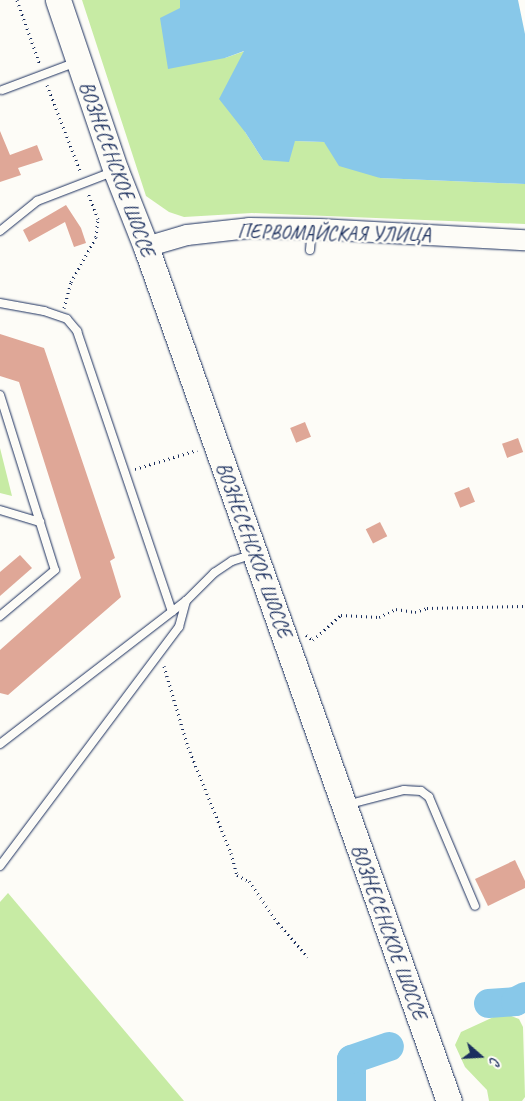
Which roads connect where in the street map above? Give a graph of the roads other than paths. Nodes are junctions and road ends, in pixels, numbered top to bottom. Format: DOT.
graph roads {
  1 [pos="58,0"];
  2 [pos="78,61"];
  3 [pos="2,90"];
  4 [pos="116,171"];
  5 [pos="312,229"];
  6 [pos="0,231"];
  7 [pos="525,240"];
  8 [pos="146,247"];
  9 [pos="310,250"];
  10 [pos="0,303"];
  11 [pos="0,395"];
  12 [pos="0,510"];
  13 [pos="40,522"];
  14 [pos="255,553"];
  15 [pos="186,601"];
  16 [pos="172,611"];
  17 [pos="0,616"];
  18 [pos="0,744"];
  19 [pos="344,806"];
  20 [pos="0,866"];
  21 [pos="475,906"];
  22 [pos="449,1101"];
  1 -- 2 [label="main road, ВОЗНЕСЕНСКОЕ ШОССЕ"];
  2 -- 3 [label="lane"];
  2 -- 4 [label="main road, ВОЗНЕСЕНСКОЕ ШОССЕ"];
  4 -- 6 [label="lane"];
  4 -- 8 [label="main road, ВОЗНЕСЕНСКОЕ ШОССЕ"];
  5 -- 7 [label="street, ПЕРВОМАЙСКАЯ УЛИЦА"];
  5 -- 8 [label="street, ПЕРВОМАЙСКАЯ УЛИЦА"];
  5 -- 9 [label="lane"];
  8 -- 14 [label="main road, ВОЗНЕСЕНСКОЕ ШОССЕ"];
  10 -- 16 [label="lane"];
  11 -- 13 [label="lane"];
  12 -- 13 [label="lane"];
  13 -- 17 [label="lane"];
  14 -- 15 [label="lane"];
  14 -- 19 [label="main road, ВОЗНЕСЕНСКОЕ ШОССЕ"];
  15 -- 16 [label="lane"];
  15 -- 20 [label="lane"];
  16 -- 18 [label="lane"];
  19 -- 21 [label="lane"];
  19 -- 22 [label="main road, ВОЗНЕСЕНСКОЕ ШОССЕ"];
}
